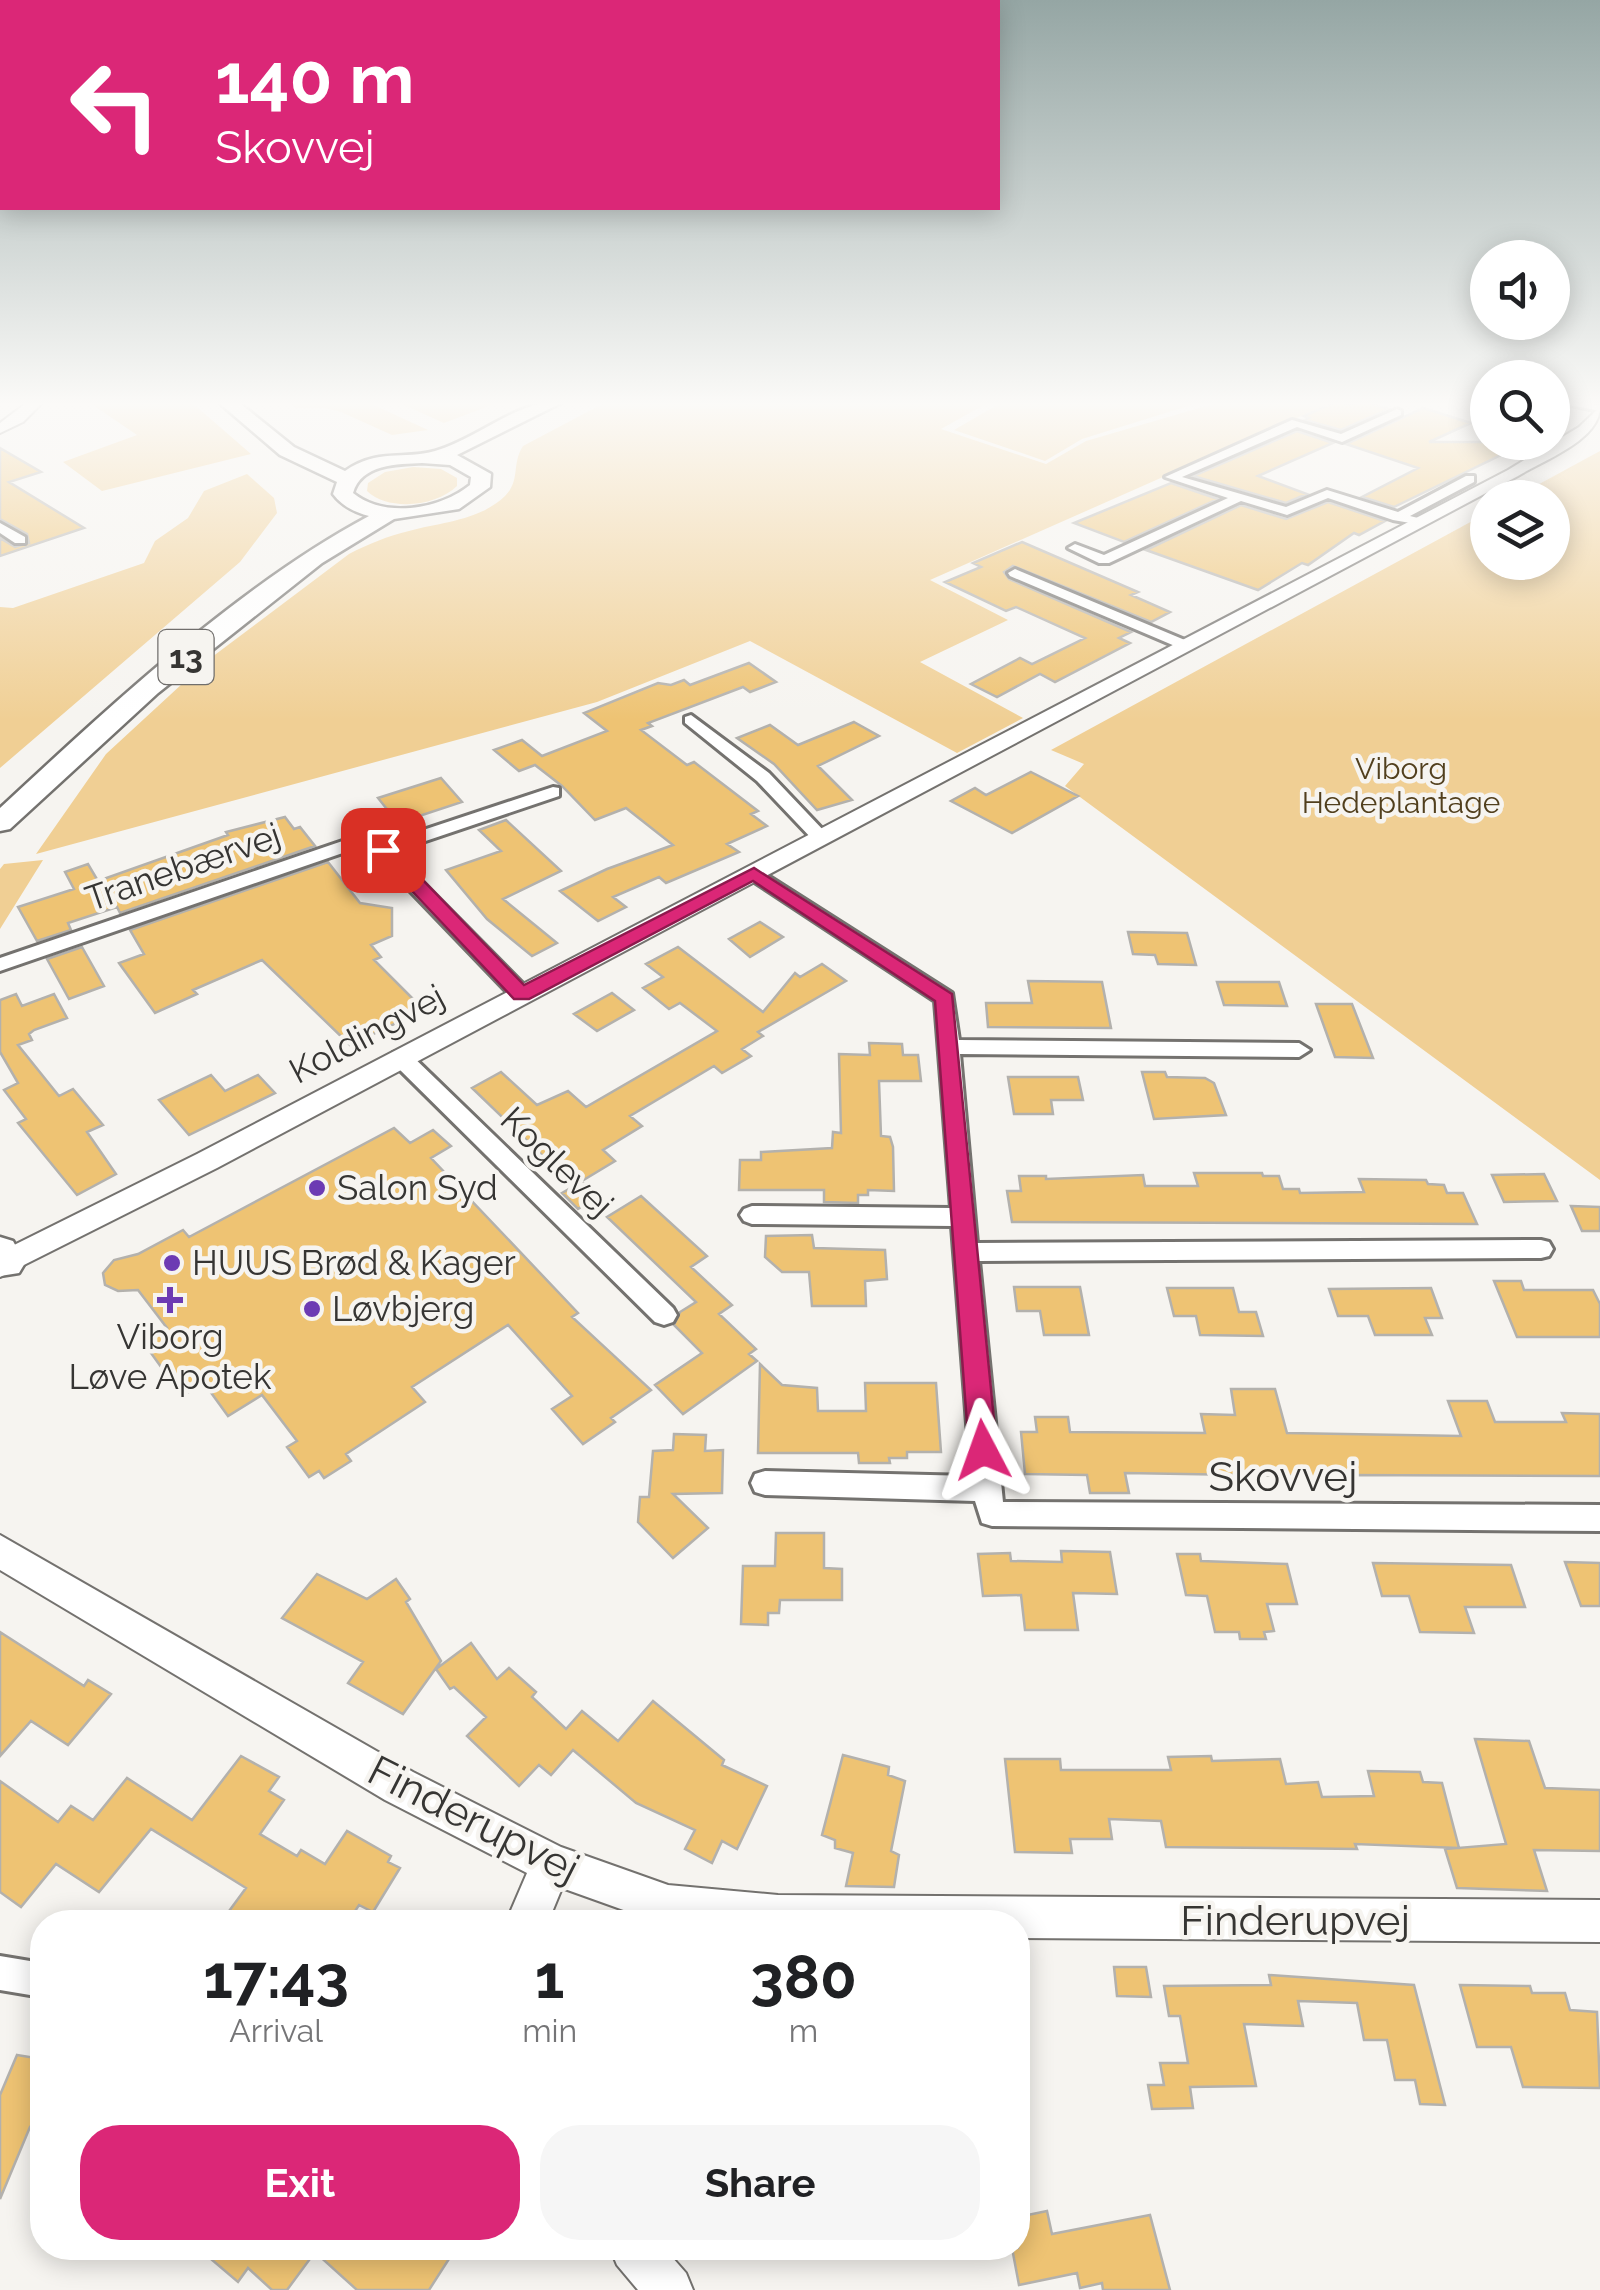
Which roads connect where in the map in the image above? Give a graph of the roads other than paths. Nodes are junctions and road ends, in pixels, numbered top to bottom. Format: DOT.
graph roads {
  1 [pos="355,508"];
  2 [pos="367,508"];
  3 [pos="438,508"];
  4 [pos="1217,508"];
  5 [pos="1370,508"];
  6 [pos="1415,508"];
  7 [pos="1444,508"];
  8 [pos="390,512"];
  9 [pos="1398,517"];
  10 [pos="1418,522"];
  11 [pos="0,528"];
  12 [pos="20,540"];
  13 [pos="1075,548"];
  14 [pos="1015,573"];
  15 [pos="1187,646"];
  16 [pos="690,720"];
  17 [pos="553,792"];
  18 [pos="0,796"];
  19 [pos="0,823"];
  20 [pos="820,837"];
  21 [pos="383,850"];
  22 [pos="754,873"];
  23 [pos="0,965"];
  24 [pos="522,995"];
  25 [pos="949,1047"];
  26 [pos="1300,1050"];
  27 [pos="401,1058"];
  28 [pos="752,1215"];
  29 [pos="963,1216"];
  30 [pos="1540,1249"];
  31 [pos="968,1252"];
  32 [pos="2,1260"];
  33 [pos="664,1315"];
  34 [pos="765,1484"];
  35 [pos="986,1489"];
  36 [pos="1600,1518"];
  37 [pos="0,1551"];
  38 [pos="552,1864"];
  39 [pos="531,1910"];
  40 [pos="712,1910"];
  41 [pos="1030,1918"];
  42 [pos="1600,1921"];
  43 [pos="0,1973"];
  44 [pos="30,1978"];
  45 [pos="644,2260"];
  46 [pos="669,2290"];
  1 -- 18 [label="main road, 13"];
  2 -- 8 [label="main road, 13"];
  3 -- 8 [label="main road, 13"];
  4 -- 13 [label="street"];
  5 -- 9 [label="street"];
  6 -- 9 [label="street"];
  7 -- 10 [label="street, Koldingvej"];
  8 -- 19 [label="main road, 13"];
  9 -- 10 [label="street"];
  10 -- 15 [label="street, Koldingvej"];
  11 -- 12 [label="street"];
  14 -- 15 [label="street"];
  15 -- 20 [label="street, Koldingvej"];
  16 -- 20 [label="street"];
  17 -- 21 [label="street, Tranebærvej"];
  20 -- 22 [label="street, Koldingvej"];
  21 -- 23 [label="street, Tranebærvej"];
  21 -- 24 [label="street"];
  22 -- 24 [label="street, Koldingvej"];
  22 -- 25 [label="street"];
  24 -- 27 [label="street, Koldingvej"];
  25 -- 26 [label="street"];
  25 -- 29 [label="street"];
  27 -- 32 [label="street, Koldingvej"];
  27 -- 33 [label="street, Koglevej"];
  28 -- 29 [label="street"];
  29 -- 31 [label="street"];
  30 -- 31 [label="street"];
  31 -- 35 [label="street"];
  34 -- 35 [label="street"];
  35 -- 36 [label="street, Skovvej"];
  37 -- 38 [label="street, Finderupvej"];
  38 -- 39 [label="street"];
  38 -- 40 [label="street, Finderupvej"];
  41 -- 42 [label="street, Finderupvej"];
  43 -- 44 [label="street"];
  45 -- 46 [label="street"];
}
